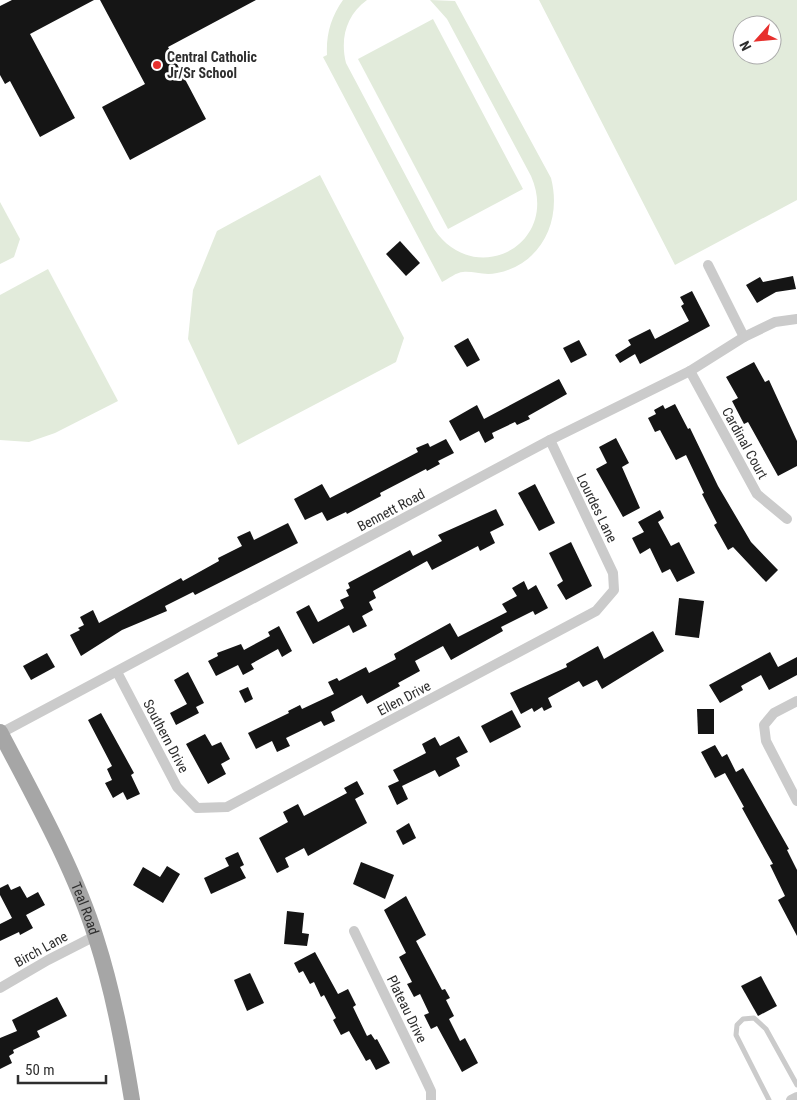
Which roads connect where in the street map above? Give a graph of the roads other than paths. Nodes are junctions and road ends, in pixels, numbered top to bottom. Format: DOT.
graph roads {
  1 [pos="708,265"];
  2 [pos="797,319"];
  3 [pos="744,337"];
  4 [pos="690,371"];
  5 [pos="550,440"];
  6 [pos="787,519"];
  7 [pos="614,590"];
  8 [pos="117,672"];
  9 [pos="797,701"];
  10 [pos="0,732"];
  11 [pos="797,801"];
  12 [pos="197,808"];
  13 [pos="354,931"];
  14 [pos="95,936"];
  15 [pos="0,988"];
  16 [pos="797,1085"];
  17 [pos="797,1097"];
  18 [pos="132,1100"];
  19 [pos="431,1100"];
  20 [pos="769,1100"];
  21 [pos="791,1100"];
  1 -- 3 [label="street"];
  2 -- 3 [label="street, Bennett Road"];
  3 -- 4 [label="street, Bennett Road"];
  4 -- 5 [label="street, Bennett Road"];
  4 -- 6 [label="street, Cardinal Court"];
  5 -- 7 [label="street, Lourdes Lane"];
  5 -- 8 [label="street, Bennett Road"];
  7 -- 12 [label="street, Ellen Drive"];
  8 -- 10 [label="street, Bennett Road"];
  8 -- 12 [label="street, Southern Drive"];
  9 -- 11 [label="street"];
  10 -- 14 [label="main road, Teal Road"];
  13 -- 19 [label="street, Plateau Drive"];
  14 -- 15 [label="street, Birch Lane"];
  14 -- 18 [label="main road, Teal Road"];
  16 -- 20 [label="lane"];
  17 -- 21 [label="street"];
}
